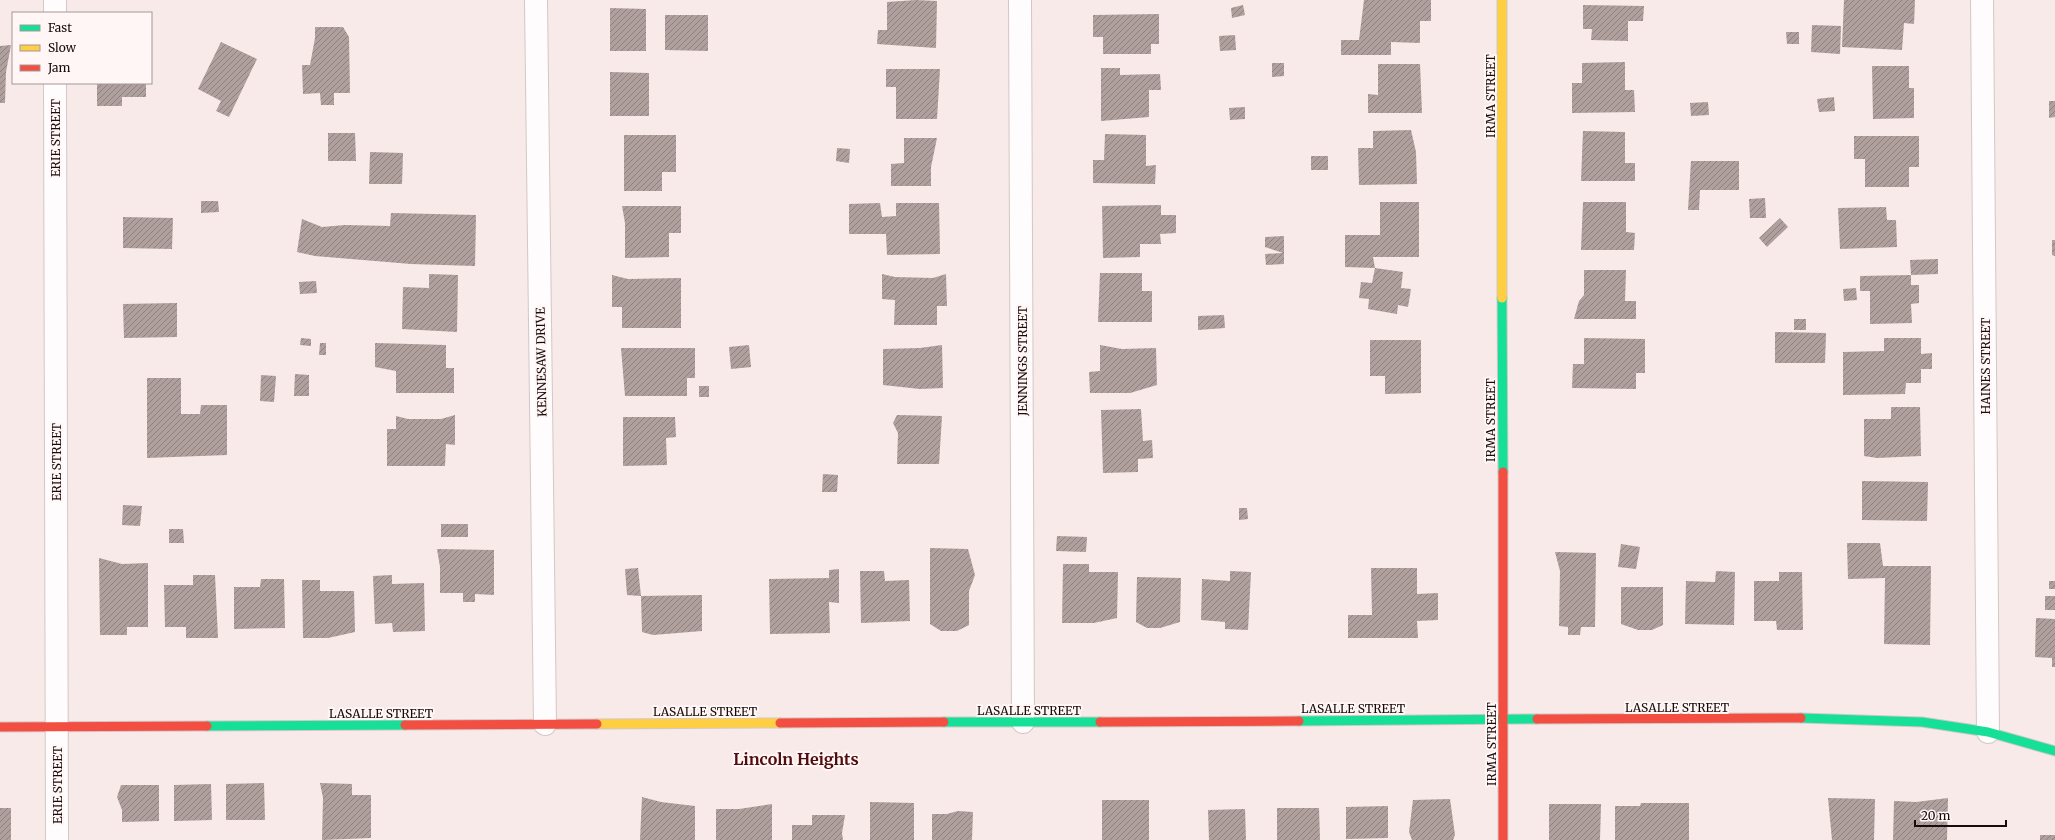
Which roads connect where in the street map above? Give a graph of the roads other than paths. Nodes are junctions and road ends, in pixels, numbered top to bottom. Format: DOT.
graph roads {
  1 [pos="55,0"];
  2 [pos="536,0"];
  3 [pos="1020,0"];
  4 [pos="1502,0"];
  5 [pos="1982,0"];
  6 [pos="55,12"];
  7 [pos="55,84"];
  8 [pos="1503,719"];
  9 [pos="1022,722"];
  10 [pos="545,724"];
  11 [pos="0,727"];
  12 [pos="57,727"];
  13 [pos="1988,732"];
  14 [pos="2055,751"];
  15 [pos="57,840"];
  16 [pos="1503,840"];
  1 -- 6 [label="street"];
  2 -- 10 [label="street, KENNESAW DRIVE"];
  3 -- 9 [label="street, JENNINGS STREET"];
  4 -- 8 [label="street, IRMA STREET"];
  5 -- 13 [label="street, HAINES STREET"];
  7 -- 12 [label="street, ERIE STREET"];
  8 -- 9 [label="street, LASALLE STREET"];
  8 -- 13 [label="street, LASALLE STREET"];
  8 -- 16 [label="street, IRMA STREET"];
  9 -- 10 [label="street, LASALLE STREET"];
  10 -- 12 [label="street, LASALLE STREET"];
  11 -- 12 [label="street, LASALLE STREET"];
  12 -- 15 [label="street, ERIE STREET"];
  13 -- 14 [label="street, LASALLE STREET"];
}
